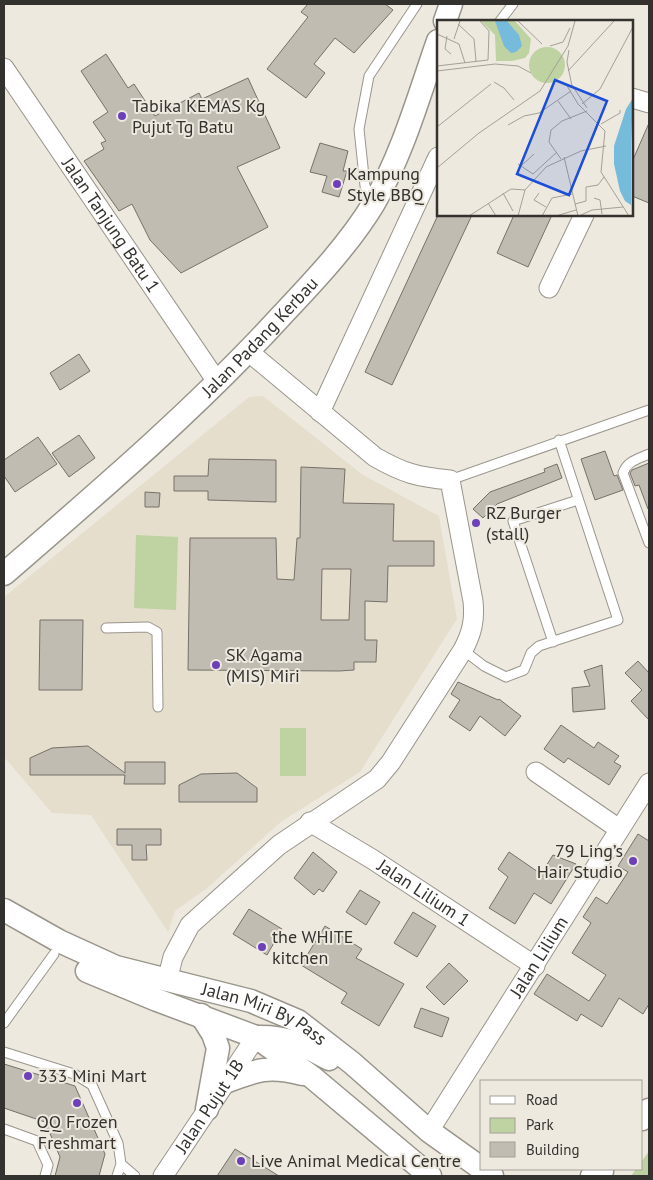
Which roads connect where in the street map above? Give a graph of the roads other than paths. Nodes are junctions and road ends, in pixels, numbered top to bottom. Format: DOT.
graph roads {
  1 [pos="417,4"];
  2 [pos="452,4"];
  3 [pos="513,4"];
  4 [pos="445,20"];
  5 [pos="501,20"];
  6 [pos="437,44"];
  7 [pos="4,68"];
  8 [pos="437,159"];
  9 [pos="374,203"];
  10 [pos="584,216"];
  11 [pos="549,288"];
  12 [pos="249,352"];
  13 [pos="218,383"];
  14 [pos="649,410"];
  15 [pos="320,412"];
  16 [pos="559,440"];
  17 [pos="649,454"];
  18 [pos="450,480"];
  19 [pos="578,500"];
  20 [pos="649,544"];
  21 [pos="4,574"];
  22 [pos="106,628"];
  23 [pos="553,642"];
  24 [pos="463,650"];
  25 [pos="158,707"];
  26 [pos="536,772"];
  27 [pos="649,783"];
  28 [pos="310,822"];
  29 [pos="619,828"];
  30 [pos="4,910"];
  31 [pos="4,924"];
  32 [pos="54,954"];
  33 [pos="535,966"];
  34 [pos="167,981"];
  35 [pos="223,996"];
  36 [pos="201,1015"];
  37 [pos="4,1023"];
  38 [pos="256,1037"];
  39 [pos="4,1052"];
  40 [pos="312,1077"];
  41 [pos="372,1081"];
  42 [pos="225,1082"];
  43 [pos="207,1109"];
  44 [pos="4,1129"];
  45 [pos="429,1131"];
  46 [pos="121,1164"];
  47 [pos="480,1167"];
  48 [pos="45,1176"];
  49 [pos="117,1176"];
  50 [pos="135,1176"];
  51 [pos="162,1176"];
  52 [pos="430,1176"];
  1 -- 9 [label="lane"];
  2 -- 4 [label="street"];
  3 -- 5 [label="lane"];
  6 -- 9 [label="street, Jalan Padang Kerbau"];
  7 -- 13 [label="street, Jalan Tanjung Batu 1"];
  8 -- 15 [label="street"];
  9 -- 12 [label="street, Jalan Padang Kerbau"];
  10 -- 11 [label="street"];
  12 -- 13 [label="street, Jalan Padang Kerbau"];
  12 -- 15 [label="street"];
  13 -- 21 [label="street, Jalan Padang Kerbau"];
  14 -- 16 [label="lane"];
  15 -- 18 [label="street"];
  16 -- 18 [label="lane"];
  16 -- 19 [label="lane"];
  17 -- 20 [label="lane"];
  18 -- 24 [label="street"];
  19 -- 23 [label="lane"];
  19 -- 23 [label="lane"];
  22 -- 25 [label="lane"];
  23 -- 24 [label="lane"];
  24 -- 28 [label="street"];
  26 -- 29 [label="street"];
  27 -- 29 [label="street, Jalan Lilium"];
  28 -- 33 [label="street, Jalan Lilium 1"];
  28 -- 34 [label="street"];
  29 -- 33 [label="street, Jalan Lilium"];
  30 -- 34 [label="street, Jalan Miri By Pass"];
  31 -- 32 [label="street, Jalan Miri By Pass"];
  32 -- 36 [label="street, Jalan Miri By Pass"];
  32 -- 37 [label="lane"];
  33 -- 45 [label="street, Jalan Lilium"];
  34 -- 35 [label="street, Jalan Miri By Pass"];
  35 -- 38 [label="street"];
  35 -- 41 [label="street, Jalan Miri By Pass"];
  36 -- 38 [label="street, Jalan Miri By Pass"];
  36 -- 43 [label="street"];
  38 -- 40 [label="street, Jalan Miri By Pass"];
  38 -- 41 [label="street"];
  38 -- 42 [label="street, Jalan Pujut 1B"];
  39 -- 46 [label="lane"];
  40 -- 42 [label="street"];
  40 -- 52 [label="street, Jalan Miri By Pass"];
  41 -- 45 [label="street, Jalan Miri By Pass"];
  42 -- 43 [label="street, Jalan Pujut 1B"];
  43 -- 51 [label="street, Jalan Pujut 1B"];
  44 -- 48 [label="lane"];
  45 -- 47 [label="street, Jalan Miri By Pass"];
  46 -- 49 [label="lane"];
  46 -- 50 [label="lane"];
}
